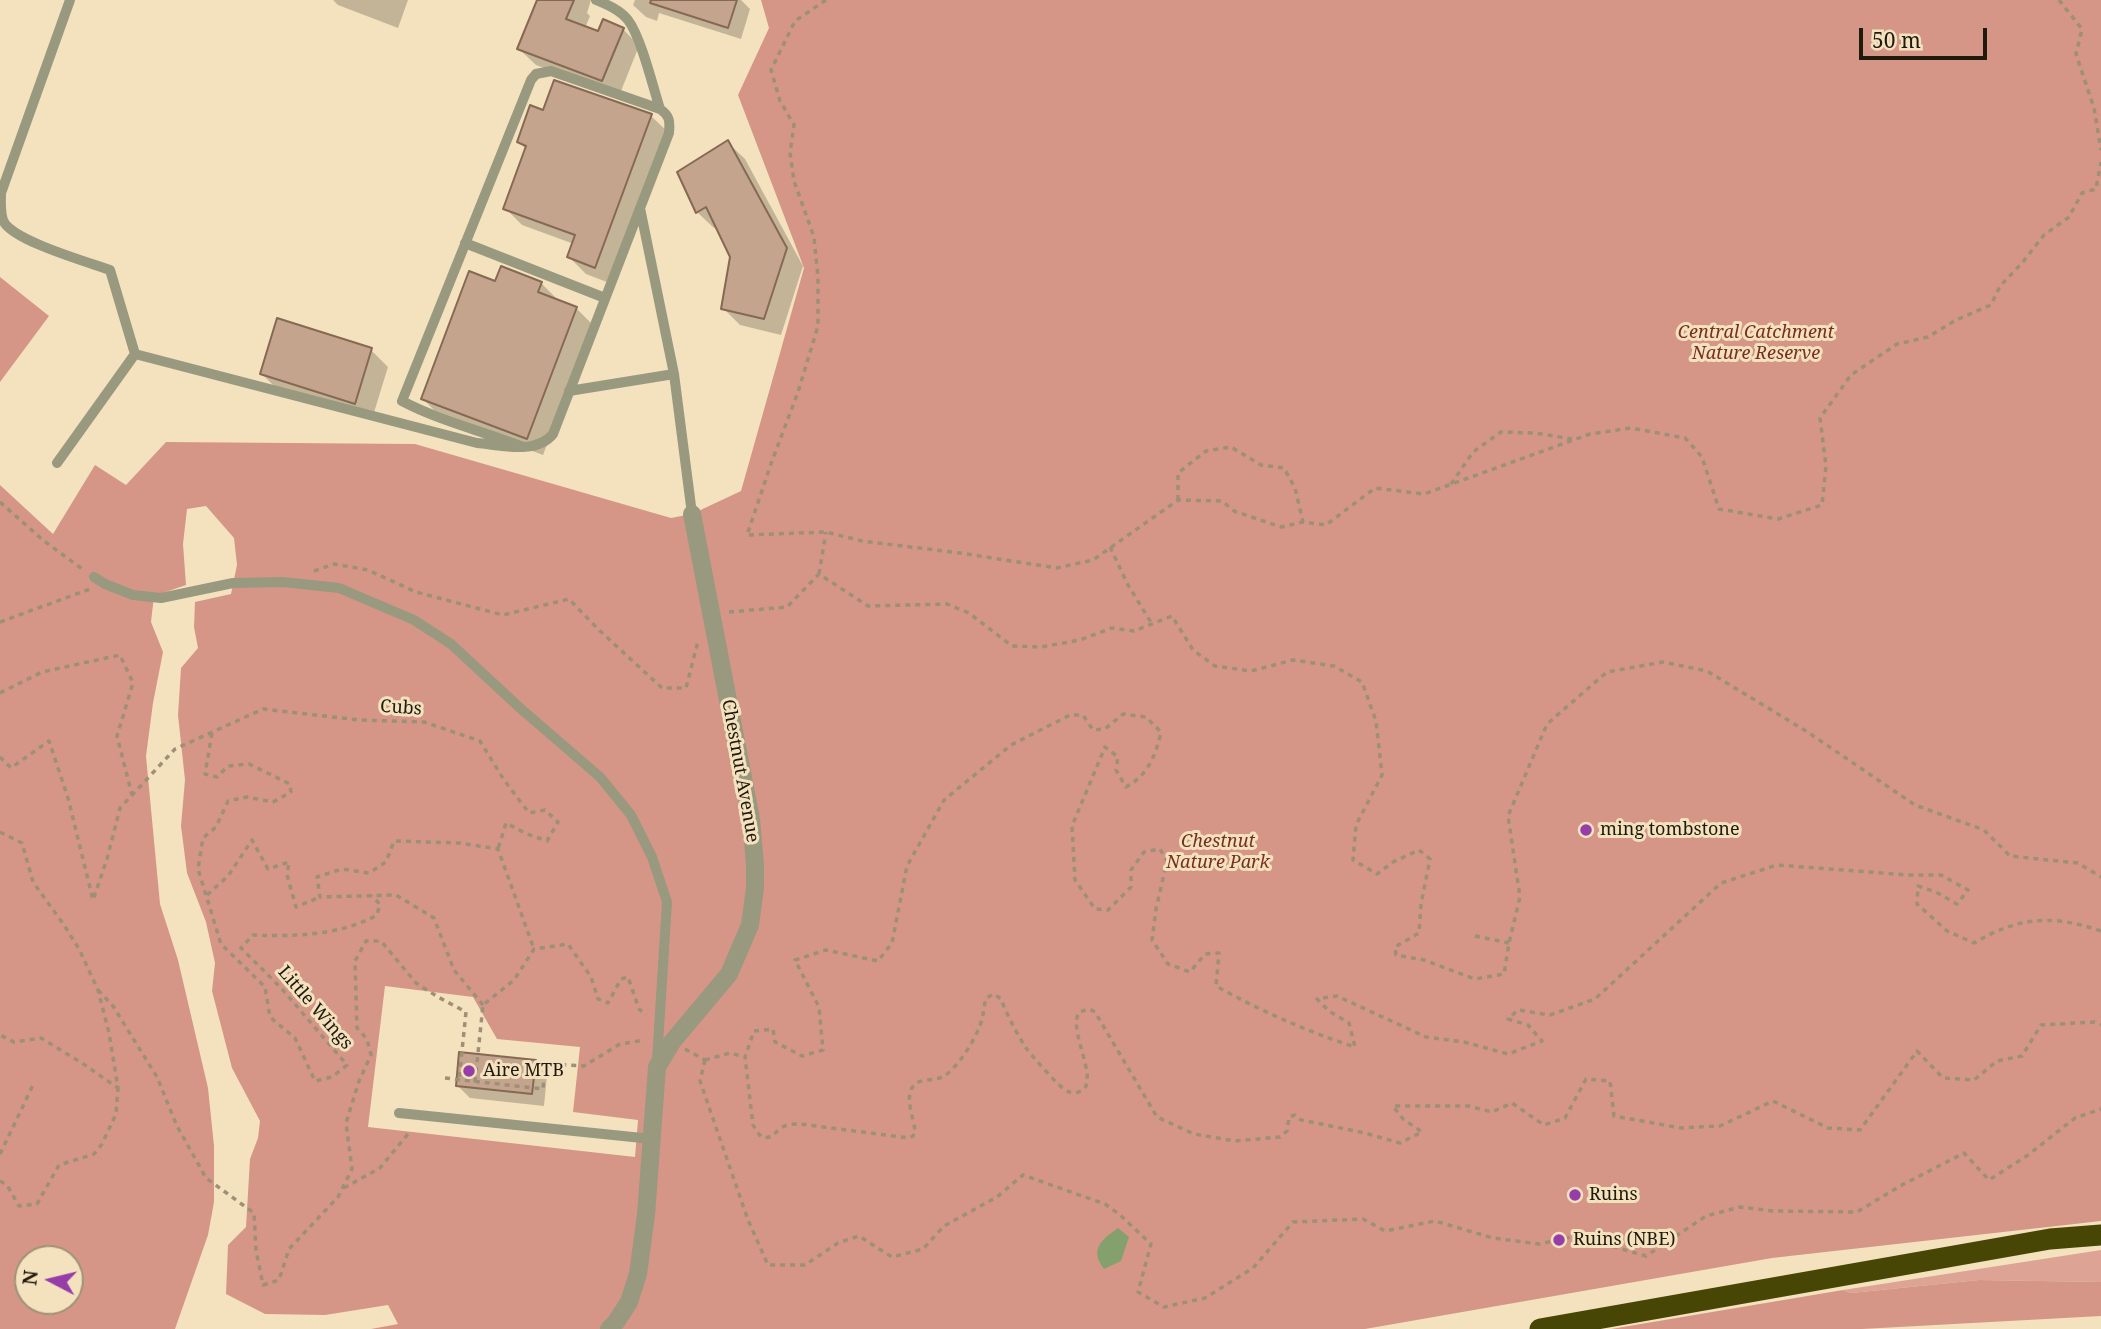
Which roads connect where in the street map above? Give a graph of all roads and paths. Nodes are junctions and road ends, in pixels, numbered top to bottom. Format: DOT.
graph roads {
  1 [pos="70,0"];
  2 [pos="596,0"];
  3 [pos="826,0"];
  4 [pos="2059,0"];
  5 [pos="660,109"];
  6 [pos="2101,150"];
  7 [pos="2101,162"];
  8 [pos="2098,188"];
  9 [pos="640,207"];
  10 [pos="465,243"];
  11 [pos="605,298"];
  12 [pos="135,354"];
  13 [pos="674,374"];
  14 [pos="569,391"];
  15 [pos="1574,440"];
  16 [pos="523,447"];
  17 [pos="57,463"];
  18 [pos="1451,484"];
  19 [pos="1178,500"];
  20 [pos="0,502"];
  21 [pos="691,514"];
  22 [pos="1303,522"];
  23 [pos="826,532"];
  24 [pos="1110,547"];
  25 [pos="85,571"];
  26 [pos="819,574"];
  27 [pos="94,577"];
  28 [pos="283,582"];
  29 [pos="104,584"];
  30 [pos="711,621"];
  31 [pos="0,622"];
  32 [pos="1152,624"];
  33 [pos="0,693"];
  34 [pos="212,733"];
  35 [pos="0,757"];
  36 [pos="132,795"];
  37 [pos="0,832"];
  38 [pos="498,849"];
  39 [pos="2101,877"];
  40 [pos="207,895"];
  41 [pos="371,896"];
  42 [pos="320,897"];
  43 [pos="2101,931"];
  44 [pos="1475,936"];
  45 [pos="1509,943"];
  46 [pos="534,949"];
  47 [pos="98,990"];
  48 [pos="483,1005"];
  49 [pos="659,1025"];
  50 [pos="2101,1025"];
  51 [pos="0,1035"];
  52 [pos="659,1038"];
  53 [pos="745,1057"];
  54 [pos="657,1067"];
  55 [pos="445,1078"];
  56 [pos="459,1080"];
  57 [pos="475,1082"];
  58 [pos="33,1085"];
  59 [pos="118,1088"];
  60 [pos="2101,1109"];
  61 [pos="398,1113"];
  62 [pos="408,1135"];
  63 [pos="652,1139"];
  64 [pos="0,1154"];
  65 [pos="0,1181"];
  66 [pos="342,1188"];
  67 [pos="2101,1235"];
  68 [pos="609,1329"];
  69 [pos="1540,1329"];
  1 -- 12 [label="lane"];
  2 -- 5 [label="lane"];
  3 -- 23 [label="path"];
  4 -- 6 [label="path"];
  5 -- 9 [label="lane"];
  5 -- 10 [label="lane"];
  7 -- 8 [label="path"];
  8 -- 15 [label="path"];
  9 -- 11 [label="lane"];
  9 -- 13 [label="lane"];
  10 -- 11 [label="lane"];
  10 -- 16 [label="lane"];
  11 -- 14 [label="lane"];
  12 -- 16 [label="lane"];
  12 -- 17 [label="lane"];
  13 -- 14 [label="lane"];
  13 -- 21 [label="lane"];
  14 -- 16 [label="lane"];
  15 -- 18 [label="path"];
  15 -- 18 [label="path"];
  18 -- 22 [label="path"];
  19 -- 22 [label="path"];
  19 -- 22 [label="path"];
  19 -- 24 [label="path"];
  20 -- 25 [label="path"];
  21 -- 30 [label="street, Chestnut Avenue"];
  23 -- 24 [label="path"];
  23 -- 26 [label="path"];
  24 -- 32 [label="path"];
  26 -- 30 [label="path"];
  26 -- 32 [label="path"];
  27 -- 29 [label="lane"];
  28 -- 29 [label="lane"];
  28 -- 30 [label="path"];
  28 -- 49 [label="lane"];
  29 -- 31 [label="path"];
  30 -- 54 [label="street, Chestnut Avenue"];
  32 -- 45 [label="path"];
  33 -- 36 [label="path"];
  34 -- 36 [label="path, Cubs"];
  34 -- 38 [label="path, Cubs"];
  34 -- 40 [label="path, Little Wings"];
  35 -- 36 [label="path, Cubs"];
  37 -- 47 [label="path"];
  38 -- 42 [label="path"];
  38 -- 46 [label="path"];
  39 -- 45 [label="path"];
  40 -- 41 [label="path, Little Wings"];
  40 -- 42 [label="path"];
  41 -- 42 [label="path"];
  41 -- 48 [label="path"];
  43 -- 53 [label="path"];
  44 -- 45 [label="path"];
  46 -- 48 [label="path"];
  46 -- 49 [label="path"];
  47 -- 59 [label="path"];
  47 -- 66 [label="path"];
  48 -- 57 [label="path"];
  49 -- 52 [label="lane"];
  50 -- 53 [label="path"];
  51 -- 59 [label="path"];
  52 -- 54 [label="lane"];
  52 -- 57 [label="path"];
  53 -- 60 [label="path"];
  54 -- 63 [label="street, Chestnut Avenue"];
  55 -- 56 [label="path"];
  56 -- 57 [label="path"];
  56 -- 66 [label="path"];
  58 -- 64 [label="path"];
  59 -- 65 [label="path"];
  61 -- 63 [label="lane"];
  62 -- 66 [label="path"];
  63 -- 68 [label="street, Chestnut Avenue"];
  67 -- 69 [label="highway"];
}
